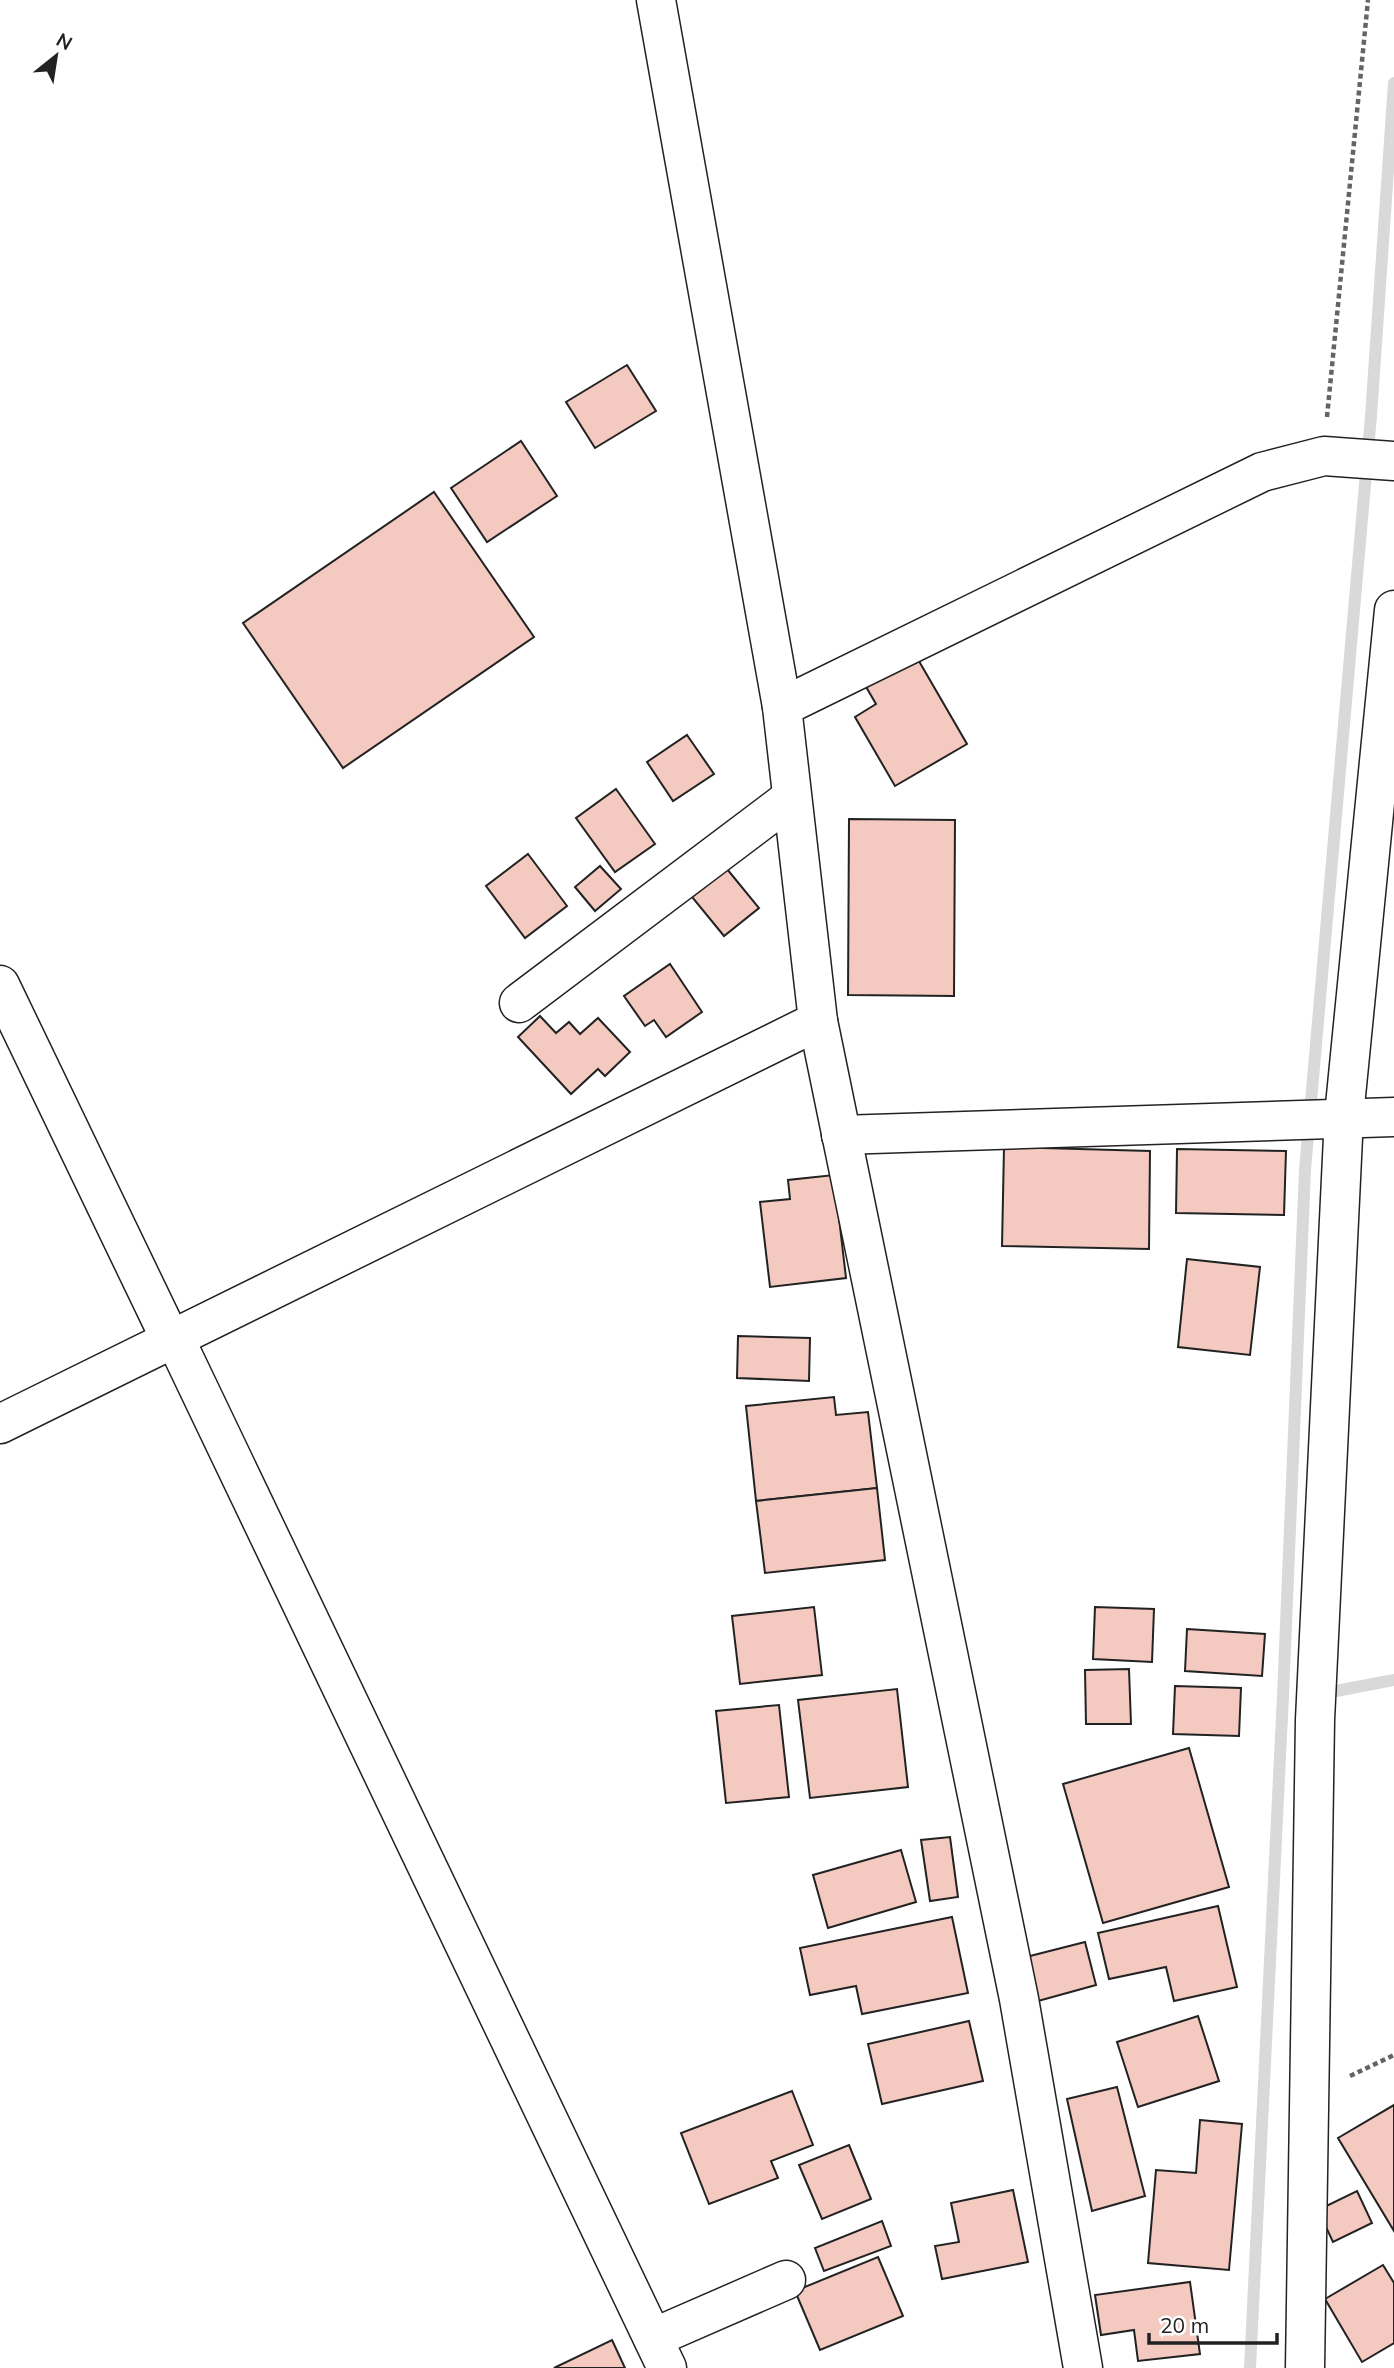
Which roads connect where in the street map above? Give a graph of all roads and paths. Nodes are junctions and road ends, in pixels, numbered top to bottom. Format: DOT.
graph roads {
  1 [pos="656,0"];
  2 [pos="1368,0"];
  3 [pos="1328,457"];
  4 [pos="1387,461"];
  5 [pos="1394,610"];
  6 [pos="782,707"];
  7 [pos="791,798"];
  8 [pos="0,985"];
  9 [pos="519,1003"];
  10 [pos="818,1021"];
  11 [pos="1394,1116"];
  12 [pos="1340,1117"];
  13 [pos="841,1135"];
  14 [pos="175,1339"];
  15 [pos="0,1424"];
  16 [pos="786,2280"];
  17 [pos="660,2353"];
  18 [pos="1083,2368"];
  19 [pos="1304,2368"];
  1 -- 6 [label="street"];
  2 -- 3 [label="path"];
  3 -- 4 [label="street"];
  3 -- 6 [label="street"];
  5 -- 12 [label="street"];
  6 -- 7 [label="street"];
  7 -- 9 [label="street"];
  7 -- 10 [label="street"];
  8 -- 14 [label="street"];
  10 -- 13 [label="street"];
  10 -- 14 [label="street"];
  11 -- 12 [label="street"];
  12 -- 13 [label="street"];
  12 -- 19 [label="street"];
  13 -- 18 [label="street"];
  14 -- 15 [label="street"];
  14 -- 17 [label="street"];
  16 -- 17 [label="street"];
}
